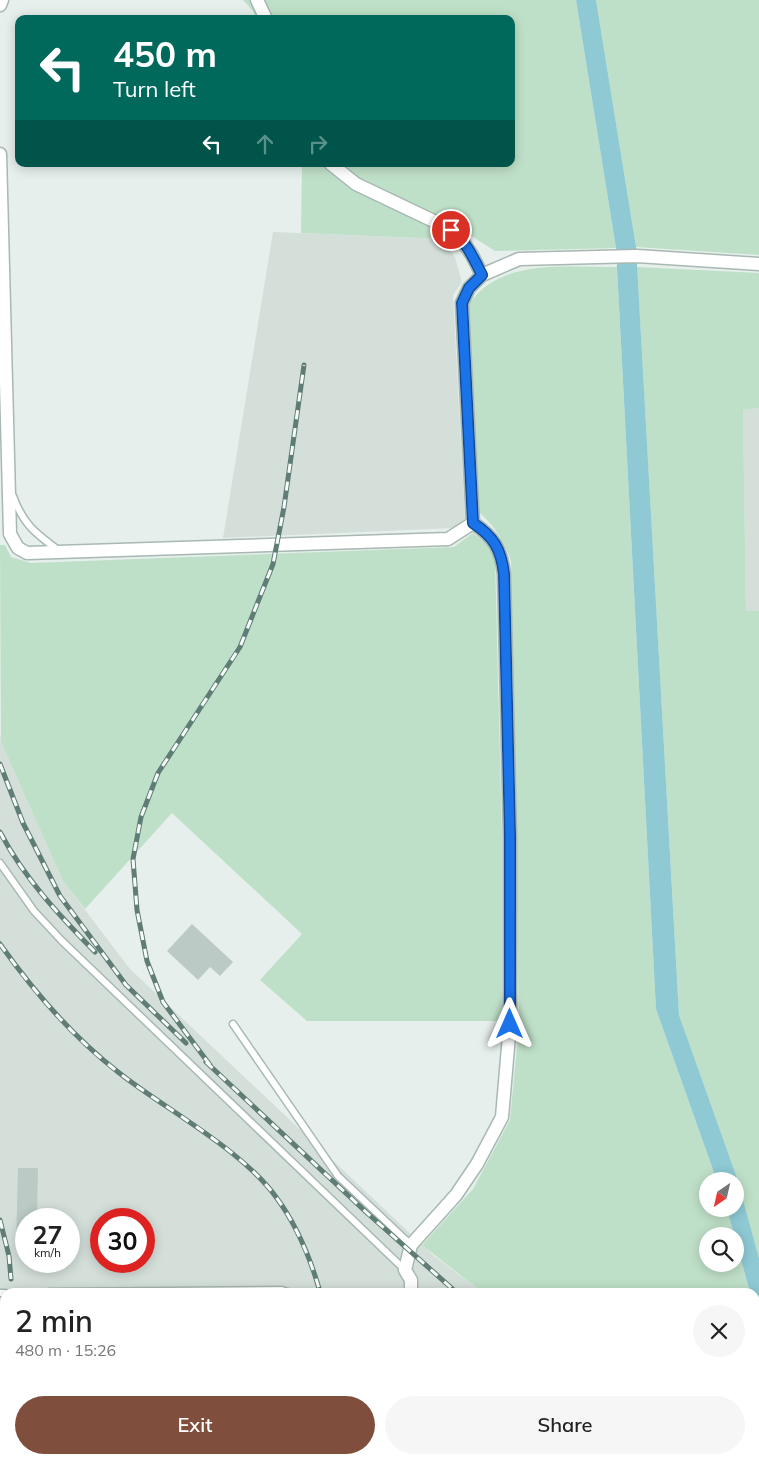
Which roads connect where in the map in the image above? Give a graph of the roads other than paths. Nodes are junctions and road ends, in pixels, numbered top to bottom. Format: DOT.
graph roads {
  1 [pos="2,0"];
  2 [pos="257,0"];
  3 [pos="0,5"];
  4 [pos="264,15"];
  5 [pos="0,154"];
  6 [pos="335,167"];
  7 [pos="759,264"];
  8 [pos="482,275"];
  9 [pos="8,481"];
  10 [pos="473,523"];
  11 [pos="62,552"];
  12 [pos="0,864"];
  13 [pos="233,1024"];
  14 [pos="411,1245"];
  15 [pos="405,1270"];
  16 [pos="411,1288"];
  1 -- 3 [label="street"];
  2 -- 4 [label="street"];
  5 -- 9 [label="street"];
  6 -- 8 [label="street"];
  7 -- 8 [label="street"];
  8 -- 10 [label="street"];
  9 -- 11 [label="lane"];
  9 -- 11 [label="street"];
  10 -- 11 [label="street"];
  10 -- 14 [label="street"];
  12 -- 15 [label="lane"];
  13 -- 14 [label="lane"];
  14 -- 15 [label="street"];
  15 -- 16 [label="street"];
}
